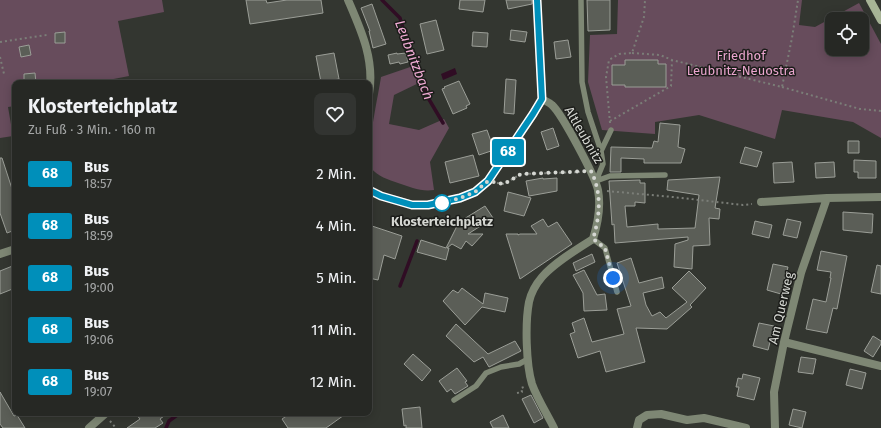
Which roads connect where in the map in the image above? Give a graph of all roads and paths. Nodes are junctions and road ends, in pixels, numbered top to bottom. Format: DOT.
graph roads {
  1 [pos="348,0"];
  2 [pos="537,0"];
  3 [pos="581,0"];
  4 [pos="645,0"];
  5 [pos="798,0"];
  6 [pos="870,0"];
  7 [pos="881,20"];
  8 [pos="47,35"];
  9 [pos="0,42"];
  10 [pos="632,53"];
  11 [pos="0,57"];
  12 [pos="672,60"];
  13 [pos="4,74"];
  14 [pos="370,80"];
  15 [pos="782,87"];
  16 [pos="433,94"];
  17 [pos="424,98"];
  18 [pos="542,99"];
  19 [pos="881,111"];
  20 [pos="610,121"];
  21 [pos="610,130"];
  22 [pos="601,151"];
  23 [pos="591,171"];
  24 [pos="665,175"];
  25 [pos="488,181"];
  26 [pos="596,181"];
  27 [pos="610,191"];
  28 [pos="372,192"];
  29 [pos="881,197"];
  30 [pos="827,198"];
  31 [pos="762,202"];
  32 [pos="743,205"];
  33 [pos="593,239"];
  34 [pos="12,250"];
  35 [pos="0,254"];
  36 [pos="617,292"];
  37 [pos="784,342"];
  38 [pos="528,359"];
  39 [pos="881,366"];
  40 [pos="522,392"];
  41 [pos="517,393"];
  42 [pos="454,400"];
  43 [pos="103,416"];
  44 [pos="89,428"];
  45 [pos="554,428"];
  46 [pos="637,428"];
  47 [pos="746,428"];
  48 [pos="775,428"];
  1 -- 14 [label="street"];
  2 -- 18 [label="street"];
  3 -- 22 [label="lane"];
  4 -- 10 [label="path"];
  5 -- 15 [label="path"];
  6 -- 7 [label="street"];
  8 -- 9 [label="path"];
  10 -- 12 [label="path"];
  10 -- 20 [label="path"];
  11 -- 13 [label="path"];
  12 -- 15 [label="path"];
  12 -- 20 [label="path"];
  15 -- 19 [label="path"];
  16 -- 17 [label="path"];
  18 -- 23 [label="street, Altleubnitz"];
  18 -- 25 [label="street"];
  20 -- 21 [label="path"];
  21 -- 22 [label="lane"];
  22 -- 26 [label="lane"];
  23 -- 25 [label="path"];
  23 -- 26 [label="street, Altleubnitz"];
  24 -- 26 [label="lane"];
  25 -- 28 [label="street"];
  26 -- 33 [label="street, Altleubnitz"];
  27 -- 32 [label="path"];
  29 -- 30 [label="street"];
  30 -- 31 [label="street"];
  30 -- 37 [label="street, Am Querweg"];
  33 -- 36 [label="lane"];
  33 -- 38 [label="street"];
  34 -- 35 [label="street"];
  37 -- 39 [label="street"];
  37 -- 48 [label="street, Am Querweg"];
  38 -- 42 [label="lane"];
  38 -- 45 [label="street"];
  40 -- 41 [label="path"];
  43 -- 44 [label="street"];
  46 -- 47 [label="street"];
}
